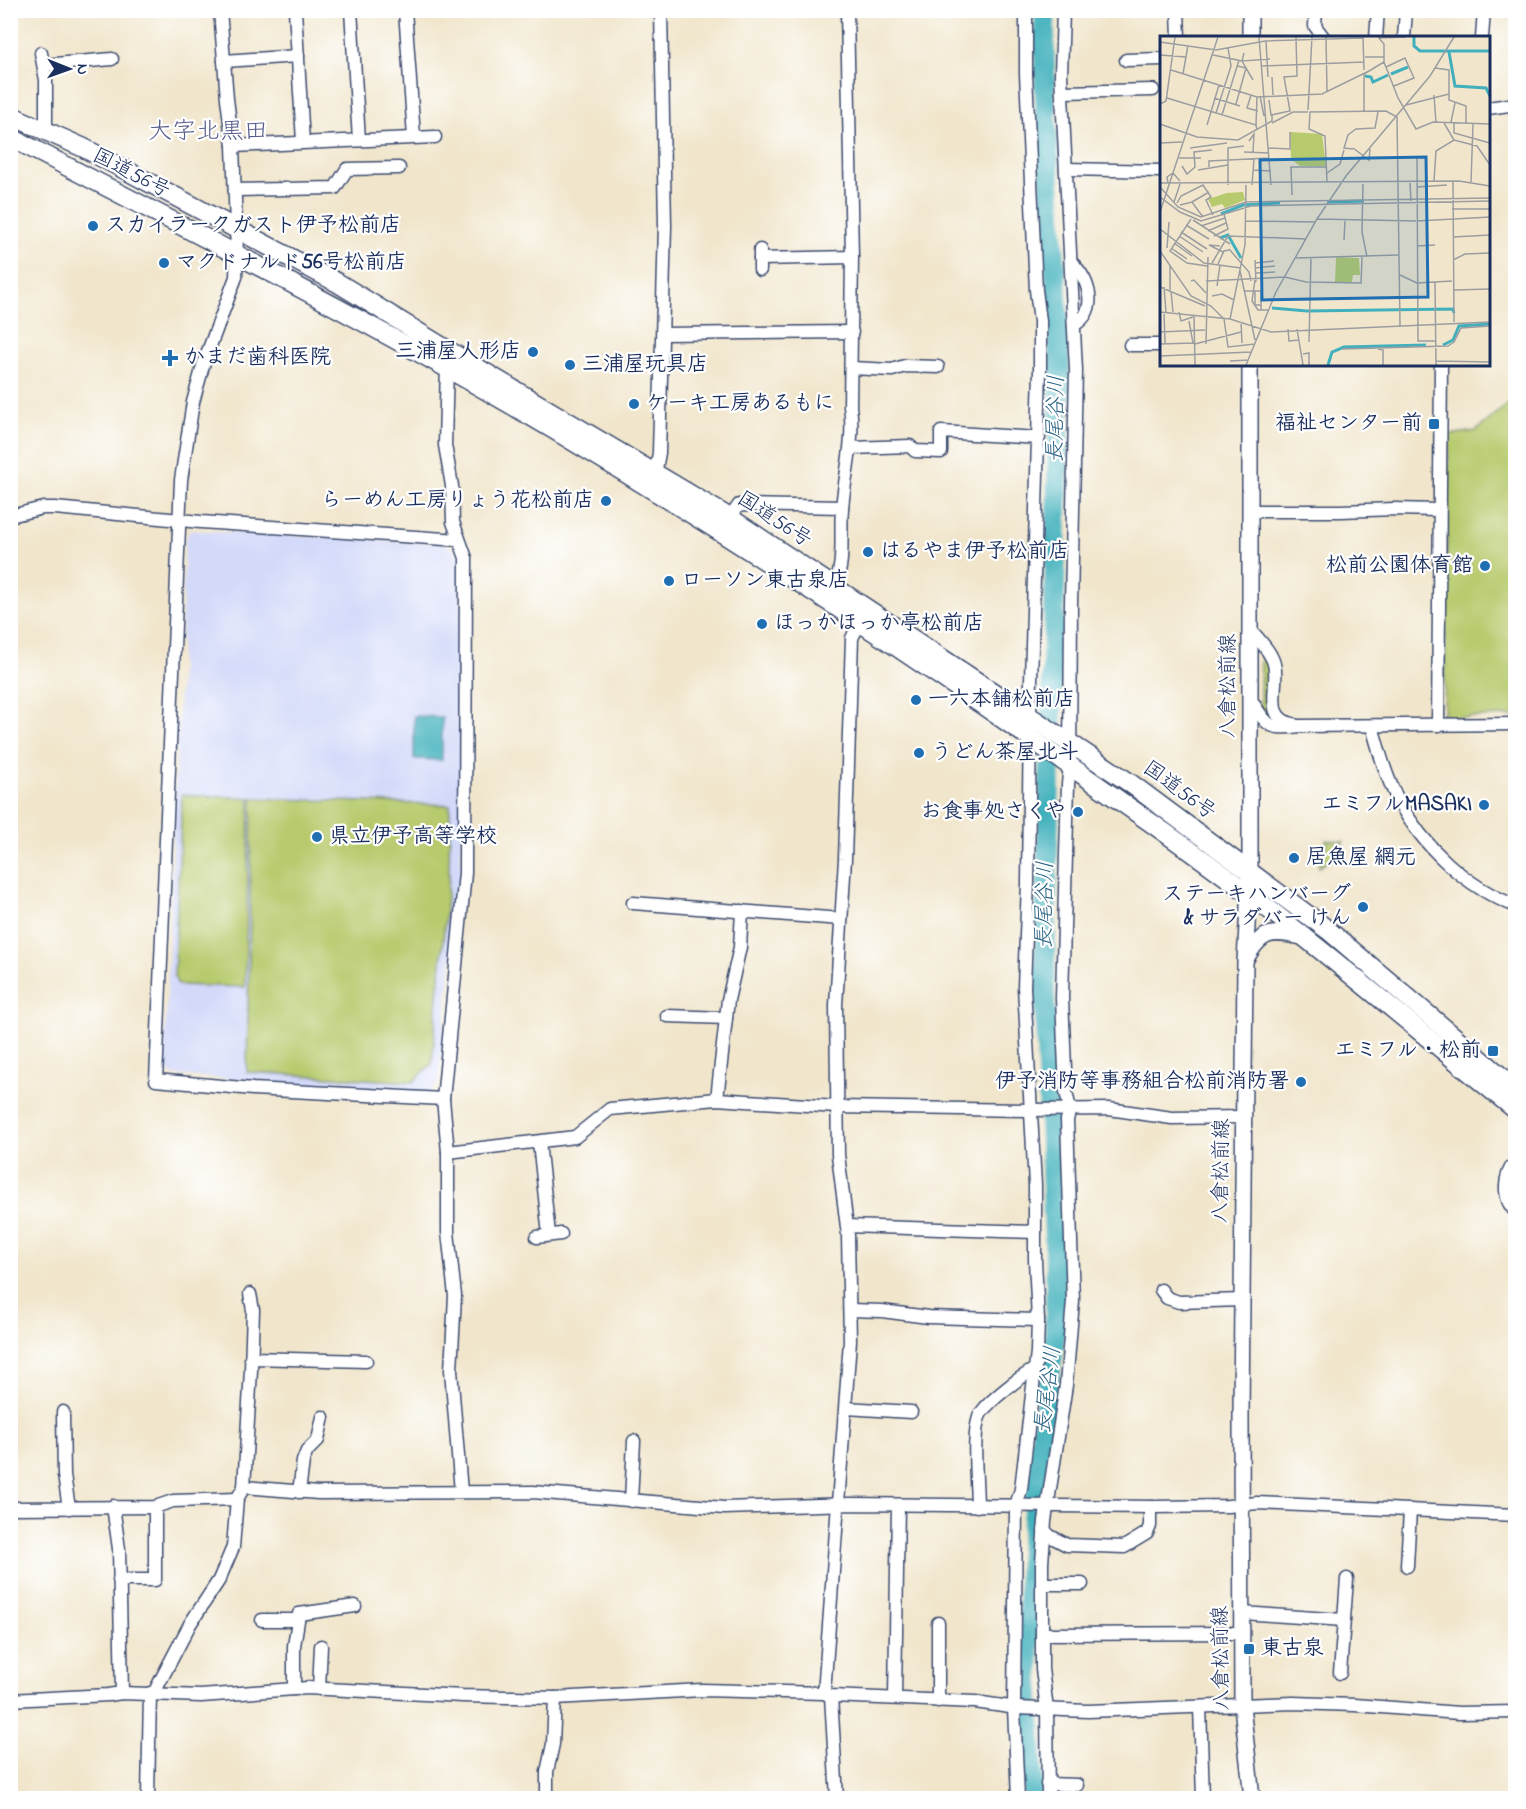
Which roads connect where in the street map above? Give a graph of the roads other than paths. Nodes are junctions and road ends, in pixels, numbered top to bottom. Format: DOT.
graph roads {
  1 [pos="220,10"];
  2 [pos="295,10"];
  3 [pos="351,10"];
  4 [pos="405,10"];
  5 [pos="661,10"];
  6 [pos="847,10"];
  7 [pos="1026,10"];
  8 [pos="1063,10"];
  9 [pos="1178,10"];
  10 [pos="1250,10"];
  11 [pos="1316,10"];
  12 [pos="1378,10"];
  13 [pos="1406,10"];
  14 [pos="1484,10"];
  15 [pos="1179,36"];
  16 [pos="1250,36"];
  17 [pos="1322,36"];
  18 [pos="1376,36"];
  19 [pos="1404,36"];
  20 [pos="1482,36"];
  21 [pos="298,56"];
  22 [pos="111,59"];
  23 [pos="1160,59"];
  24 [pos="1126,60"];
  25 [pos="224,61"];
  26 [pos="1153,90"];
  27 [pos="1062,92"];
  28 [pos="1513,107"];
  29 [pos="1490,108"];
  30 [pos="10,115"];
  31 [pos="46,131"];
  32 [pos="10,137"];
  33 [pos="414,137"];
  34 [pos="435,137"];
  35 [pos="359,140"];
  36 [pos="303,142"];
  37 [pos="233,146"];
  38 [pos="399,168"];
  39 [pos="1066,169"];
  40 [pos="1160,171"];
  41 [pos="235,190"];
  42 [pos="236,228"];
  43 [pos="237,254"];
  44 [pos="852,257"];
  45 [pos="760,259"];
  46 [pos="852,332"];
  47 [pos="663,334"];
  48 [pos="1130,345"];
  49 [pos="1160,345"];
  50 [pos="447,360"];
  51 [pos="1250,366"];
  52 [pos="1441,366"];
  53 [pos="938,367"];
  54 [pos="851,368"];
  55 [pos="1039,438"];
  56 [pos="851,448"];
  57 [pos="653,481"];
  58 [pos="842,507"];
  59 [pos="1438,510"];
  60 [pos="1250,511"];
  61 [pos="10,516"];
  62 [pos="730,518"];
  63 [pos="179,520"];
  64 [pos="459,540"];
  65 [pos="836,587"];
  66 [pos="864,615"];
  67 [pos="1250,629"];
  68 [pos="1250,697"];
  69 [pos="1031,716"];
  70 [pos="1515,724"];
  71 [pos="1438,725"];
  72 [pos="1300,726"];
  73 [pos="1372,726"];
  74 [pos="1031,738"];
  75 [pos="1067,740"];
  76 [pos="1068,764"];
  77 [pos="1250,870"];
  78 [pos="1249,894"];
  79 [pos="633,903"];
  80 [pos="1515,906"];
  81 [pos="742,911"];
  82 [pos="841,919"];
  83 [pos="1302,937"];
  84 [pos="1245,962"];
  85 [pos="667,1016"];
  86 [pos="726,1018"];
  87 [pos="1515,1089"];
  88 [pos="443,1099"];
  89 [pos="717,1099"];
  90 [pos="836,1107"];
  91 [pos="1067,1109"];
  92 [pos="1033,1110"];
  93 [pos="1515,1110"];
  94 [pos="1244,1117"];
  95 [pos="539,1142"];
  96 [pos="448,1152"];
  97 [pos="1515,1161"];
  98 [pos="1515,1212"];
  99 [pos="847,1226"];
  100 [pos="1035,1232"];
  101 [pos="549,1235"];
  102 [pos="1161,1290"];
  103 [pos="250,1294"];
  104 [pos="1242,1300"];
  105 [pos="850,1310"];
  106 [pos="1038,1320"];
  107 [pos="251,1358"];
  108 [pos="366,1361"];
  109 [pos="1035,1369"];
  110 [pos="846,1408"];
  111 [pos="63,1412"];
  112 [pos="911,1412"];
  113 [pos="323,1417"];
  114 [pos="634,1441"];
  115 [pos="244,1487"];
  116 [pos="299,1492"];
  117 [pos="460,1492"];
  118 [pos="237,1499"];
  119 [pos="631,1501"];
  120 [pos="838,1505"];
  121 [pos="898,1505"];
  122 [pos="1242,1505"];
  123 [pos="113,1506"];
  124 [pos="977,1506"];
  125 [pos="1019,1506"];
  126 [pos="1047,1506"];
  127 [pos="155,1507"];
  128 [pos="1150,1507"];
  129 [pos="10,1508"];
  130 [pos="69,1508"];
  131 [pos="1410,1510"];
  132 [pos="1515,1515"];
  133 [pos="1044,1530"];
  134 [pos="1407,1566"];
  135 [pos="1347,1579"];
  136 [pos="120,1580"];
  137 [pos="1042,1584"];
  138 [pos="1082,1584"];
  139 [pos="355,1606"];
  140 [pos="1242,1613"];
  141 [pos="262,1620"];
  142 [pos="298,1620"];
  143 [pos="1344,1620"];
  144 [pos="938,1623"];
  145 [pos="1242,1633"];
  146 [pos="1042,1634"];
  147 [pos="321,1646"];
  148 [pos="1340,1673"];
  149 [pos="294,1689"];
  150 [pos="319,1689"];
  151 [pos="122,1692"];
  152 [pos="152,1693"];
  153 [pos="828,1694"];
  154 [pos="555,1698"];
  155 [pos="895,1698"];
  156 [pos="10,1700"];
  157 [pos="938,1701"];
  158 [pos="1242,1706"];
  159 [pos="1200,1707"];
  160 [pos="1016,1708"];
  161 [pos="1044,1709"];
  162 [pos="1515,1712"];
  163 [pos="1047,1784"];
  164 [pos="1077,1785"];
  165 [pos="148,1798"];
  166 [pos="547,1798"];
  167 [pos="837,1798"];
  168 [pos="1018,1798"];
  169 [pos="1048,1798"];
  170 [pos="1203,1798"];
  171 [pos="1252,1798"];
  1 -- 25 [label="street"];
  2 -- 21 [label="street"];
  3 -- 35 [label="street"];
  4 -- 33 [label="street"];
  5 -- 47 [label="street"];
  6 -- 44 [label="street"];
  7 -- 55 [label="street"];
  8 -- 27 [label="street"];
  9 -- 15 [label="street"];
  10 -- 16 [label="main road"];
  11 -- 17 [label="street"];
  12 -- 18 [label="street"];
  13 -- 19 [label="street"];
  14 -- 20 [label="street"];
  21 -- 25 [label="street"];
  21 -- 36 [label="street"];
  22 -- 31 [label="street"];
  23 -- 24 [label="street"];
  25 -- 37 [label="street"];
  26 -- 27 [label="street"];
  27 -- 39 [label="street"];
  28 -- 29 [label="street"];
  30 -- 31 [label="highway, 国道56号"];
  31 -- 42 [label="highway, 国道56号"];
  32 -- 43 [label="highway, 国道56号"];
  33 -- 34 [label="street"];
  33 -- 35 [label="street"];
  35 -- 36 [label="street"];
  36 -- 37 [label="street"];
  37 -- 41 [label="street"];
  38 -- 41 [label="street"];
  39 -- 40 [label="street"];
  39 -- 75 [label="street"];
  41 -- 42 [label="street"];
  42 -- 43 [label="street"];
  42 -- 50 [label="highway, 国道56号"];
  43 -- 50 [label="highway, 国道56号"];
  43 -- 63 [label="street"];
  44 -- 45 [label="street"];
  44 -- 46 [label="street"];
  46 -- 47 [label="street"];
  46 -- 54 [label="street"];
  47 -- 57 [label="street"];
  48 -- 49 [label="street"];
  50 -- 57 [label="highway, 国道56号"];
  50 -- 64 [label="street"];
  51 -- 60 [label="main road, 八倉松前線"];
  52 -- 59 [label="street"];
  53 -- 54 [label="street"];
  54 -- 56 [label="street"];
  55 -- 56 [label="street"];
  55 -- 69 [label="street"];
  56 -- 58 [label="street"];
  57 -- 62 [label="highway, 国道56号"];
  57 -- 66 [label="highway, 国道56号"];
  58 -- 62 [label="street"];
  58 -- 65 [label="street"];
  59 -- 60 [label="street"];
  59 -- 71 [label="street"];
  60 -- 67 [label="main road, 八倉松前線"];
  61 -- 63 [label="street"];
  62 -- 65 [label="highway, 国道56号"];
  63 -- 64 [label="street"];
  63 -- 88 [label="street"];
  64 -- 88 [label="street"];
  65 -- 66 [label="highway, 国道56号"];
  66 -- 69 [label="highway, 国道56号"];
  66 -- 74 [label="highway, 国道56号"];
  66 -- 82 [label="street"];
  67 -- 68 [label="main road, 八倉松前線"];
  67 -- 72 [label="street"];
  68 -- 72 [label="street"];
  68 -- 77 [label="main road, 八倉松前線"];
  69 -- 74 [label="street"];
  69 -- 75 [label="highway, 国道56号"];
  70 -- 71 [label="street"];
  71 -- 73 [label="street"];
  72 -- 73 [label="street"];
  73 -- 80 [label="street"];
  74 -- 76 [label="highway, 国道56号"];
  74 -- 92 [label="street"];
  75 -- 76 [label="street"];
  75 -- 77 [label="highway, 国道56号"];
  76 -- 78 [label="highway, 国道56号"];
  76 -- 91 [label="street"];
  77 -- 78 [label="main road, 八倉松前線"];
  77 -- 87 [label="highway, 国道56号"];
  78 -- 83 [label="highway, 国道56号"];
  78 -- 84 [label="main road, 八倉松前線"];
  79 -- 81 [label="street"];
  81 -- 82 [label="street"];
  81 -- 86 [label="street"];
  82 -- 90 [label="street"];
  83 -- 84 [label="main road"];
  83 -- 93 [label="highway, 国道56号"];
  84 -- 94 [label="main road, 八倉松前線"];
  85 -- 86 [label="street"];
  86 -- 89 [label="street"];
  88 -- 96 [label="street"];
  89 -- 90 [label="street"];
  89 -- 95 [label="street"];
  90 -- 92 [label="street"];
  90 -- 99 [label="street"];
  91 -- 92 [label="street"];
  91 -- 94 [label="street"];
  91 -- 126 [label="street"];
  92 -- 100 [label="street"];
  94 -- 104 [label="main road, 八倉松前線"];
  95 -- 96 [label="street"];
  95 -- 101 [label="street"];
  96 -- 117 [label="street"];
  97 -- 98 [label="street"];
  99 -- 100 [label="street"];
  99 -- 105 [label="street"];
  100 -- 106 [label="street"];
  102 -- 104 [label="street"];
  103 -- 107 [label="street"];
  104 -- 122 [label="main road, 八倉松前線"];
  105 -- 106 [label="street"];
  105 -- 110 [label="street"];
  106 -- 109 [label="street"];
  107 -- 108 [label="street"];
  107 -- 115 [label="street"];
  109 -- 124 [label="street"];
  109 -- 125 [label="street"];
  110 -- 112 [label="street"];
  110 -- 120 [label="street"];
  111 -- 130 [label="street"];
  113 -- 116 [label="street"];
  114 -- 119 [label="street"];
  115 -- 116 [label="street"];
  115 -- 118 [label="street"];
  116 -- 117 [label="street"];
  117 -- 119 [label="street"];
  118 -- 127 [label="street"];
  118 -- 152 [label="street"];
  119 -- 120 [label="street"];
  120 -- 121 [label="street"];
  120 -- 153 [label="street"];
  121 -- 124 [label="street"];
  121 -- 155 [label="street"];
  122 -- 128 [label="street"];
  122 -- 131 [label="street"];
  122 -- 140 [label="main road, 八倉松前線"];
  123 -- 127 [label="street"];
  123 -- 130 [label="street"];
  123 -- 136 [label="street"];
  124 -- 125 [label="street"];
  125 -- 126 [label="street"];
  125 -- 160 [label="street"];
  126 -- 128 [label="street"];
  126 -- 133 [label="street"];
  127 -- 136 [label="street"];
  128 -- 133 [label="street"];
  129 -- 130 [label="street"];
  131 -- 132 [label="street"];
  131 -- 134 [label="street"];
  133 -- 137 [label="street"];
  135 -- 143 [label="street"];
  136 -- 151 [label="street"];
  137 -- 138 [label="street"];
  137 -- 146 [label="street"];
  139 -- 142 [label="street"];
  140 -- 143 [label="street"];
  140 -- 145 [label="main road, 八倉松前線"];
  141 -- 142 [label="street"];
  142 -- 149 [label="street"];
  143 -- 148 [label="street"];
  144 -- 157 [label="street"];
  145 -- 146 [label="street"];
  145 -- 158 [label="main road, 八倉松前線"];
  146 -- 161 [label="street"];
  147 -- 150 [label="street"];
  149 -- 150 [label="street"];
  149 -- 152 [label="street"];
  150 -- 154 [label="street"];
  151 -- 152 [label="street"];
  151 -- 156 [label="street"];
  152 -- 165 [label="street"];
  153 -- 154 [label="street"];
  153 -- 155 [label="street"];
  153 -- 167 [label="street"];
  154 -- 166 [label="street"];
  155 -- 157 [label="street"];
  157 -- 160 [label="street"];
  158 -- 159 [label="street"];
  158 -- 162 [label="street"];
  158 -- 171 [label="main road, 八倉松前線"];
  159 -- 161 [label="street"];
  159 -- 170 [label="street"];
  160 -- 161 [label="street"];
  160 -- 168 [label="street"];
  161 -- 163 [label="street"];
  163 -- 164 [label="street"];
  163 -- 169 [label="street"];
}
